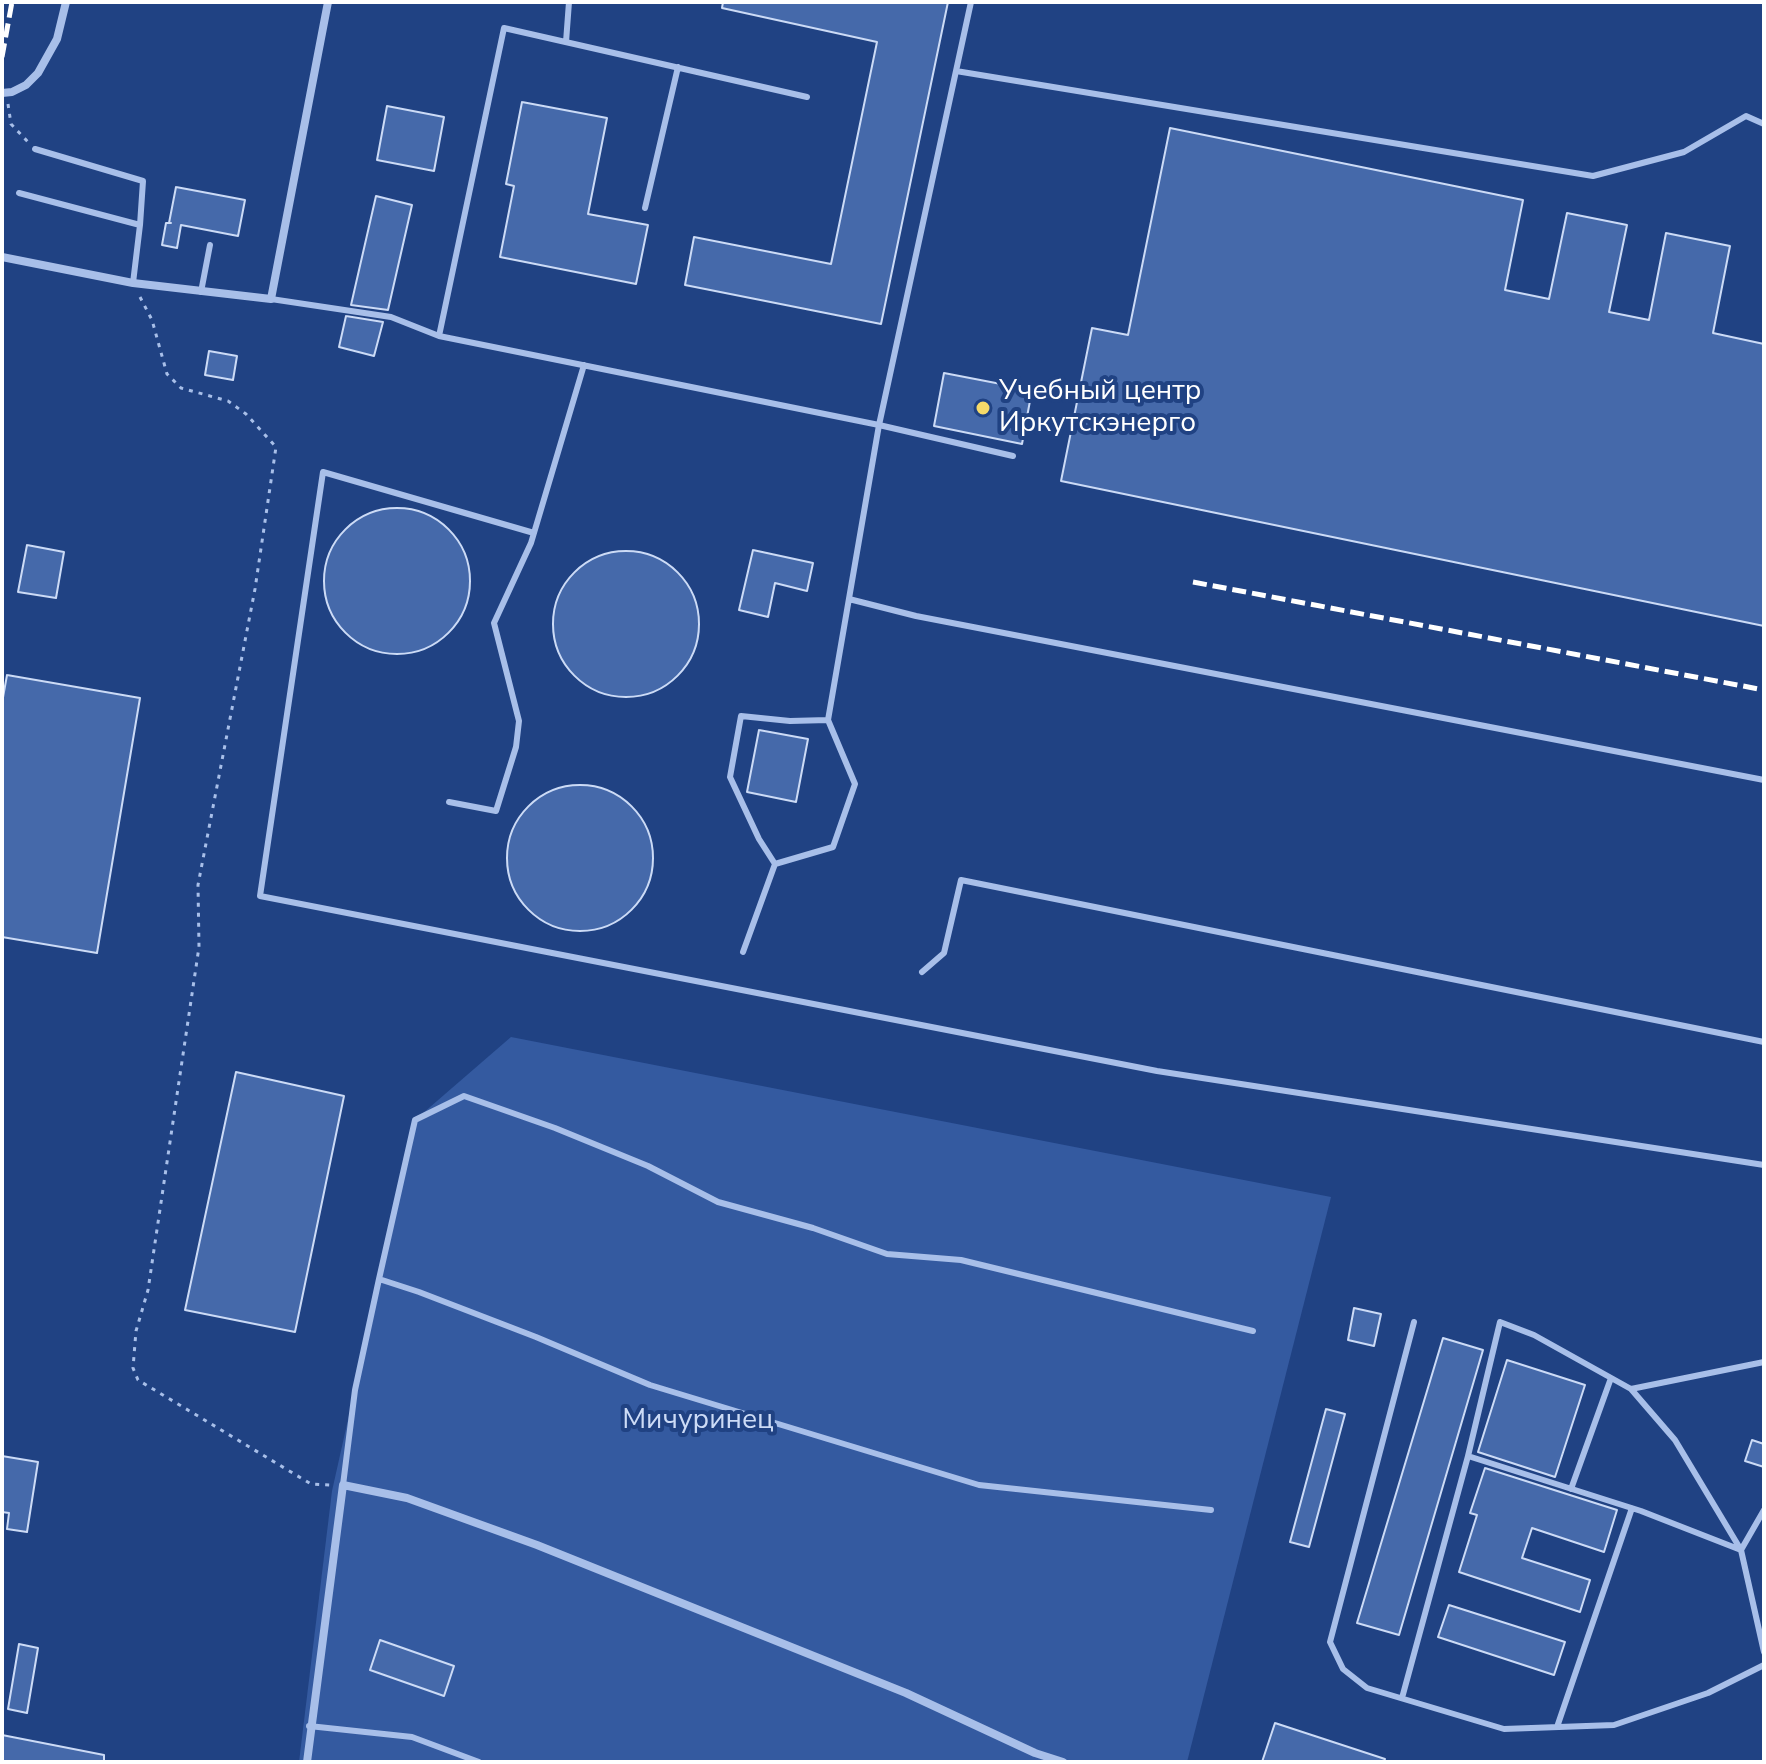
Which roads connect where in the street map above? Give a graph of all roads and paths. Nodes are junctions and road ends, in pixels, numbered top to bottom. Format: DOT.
graph roads {
  1 [pos="66,2"];
  2 [pos="328,2"];
  3 [pos="569,2"];
  4 [pos="971,2"];
  5 [pos="566,42"];
  6 [pos="678,67"];
  7 [pos="956,71"];
  8 [pos="4,93"];
  9 [pos="807,97"];
  10 [pos="1764,124"];
  11 [pos="35,149"];
  12 [pos="19,193"];
  13 [pos="645,208"];
  14 [pos="140,225"];
  15 [pos="210,245"];
  16 [pos="2,257"];
  17 [pos="133,283"];
  18 [pos="201,292"];
  19 [pos="271,299"];
  20 [pos="439,336"];
  21 [pos="584,365"];
  22 [pos="879,425"];
  23 [pos="1013,456"];
  24 [pos="534,533"];
  25 [pos="849,599"];
  26 [pos="828,720"];
  27 [pos="1764,780"];
  28 [pos="449,802"];
  29 [pos="775,864"];
  30 [pos="743,952"];
  31 [pos="922,972"];
  32 [pos="1764,1042"];
  33 [pos="1764,1165"];
  34 [pos="379,1279"];
  35 [pos="1414,1322"];
  36 [pos="1253,1331"];
  37 [pos="1764,1362"];
  38 [pos="1611,1378"];
  39 [pos="1631,1389"];
  40 [pos="1468,1456"];
  41 [pos="343,1485"];
  42 [pos="1571,1489"];
  43 [pos="1632,1508"];
  44 [pos="1211,1510"];
  45 [pos="1764,1510"];
  46 [pos="1741,1550"];
  47 [pos="1764,1652"];
  48 [pos="1764,1665"];
  49 [pos="1402,1698"];
  50 [pos="309,1726"];
  51 [pos="1557,1727"];
  52 [pos="307,1762"];
  53 [pos="479,1762"];
  54 [pos="1063,1762"];
  1 -- 8 [label="street"];
  2 -- 19 [label="street"];
  3 -- 5 [label="lane"];
  4 -- 7 [label="lane"];
  5 -- 6 [label="lane"];
  5 -- 20 [label="lane"];
  6 -- 9 [label="lane"];
  6 -- 13 [label="lane"];
  7 -- 10 [label="lane"];
  7 -- 22 [label="lane"];
  8 -- 11 [label="path"];
  11 -- 14 [label="lane"];
  12 -- 14 [label="lane"];
  14 -- 17 [label="lane"];
  15 -- 18 [label="lane"];
  16 -- 17 [label="street"];
  17 -- 18 [label="street"];
  17 -- 41 [label="path"];
  18 -- 19 [label="street"];
  19 -- 20 [label="lane"];
  20 -- 21 [label="lane"];
  21 -- 22 [label="lane"];
  21 -- 24 [label="lane"];
  22 -- 23 [label="lane"];
  22 -- 25 [label="lane"];
  24 -- 28 [label="lane"];
  24 -- 33 [label="lane"];
  25 -- 26 [label="lane"];
  25 -- 27 [label="lane"];
  26 -- 29 [label="lane"];
  26 -- 29 [label="lane"];
  29 -- 30 [label="lane"];
  31 -- 32 [label="lane"];
  34 -- 36 [label="lane"];
  34 -- 41 [label="lane"];
  34 -- 44 [label="lane"];
  35 -- 49 [label="lane"];
  37 -- 39 [label="lane"];
  38 -- 39 [label="lane"];
  38 -- 40 [label="lane"];
  38 -- 42 [label="lane"];
  39 -- 46 [label="lane"];
  40 -- 42 [label="lane"];
  40 -- 49 [label="lane"];
  41 -- 50 [label="street"];
  41 -- 54 [label="street"];
  42 -- 43 [label="lane"];
  43 -- 46 [label="lane"];
  43 -- 51 [label="lane"];
  45 -- 46 [label="lane"];
  46 -- 47 [label="lane"];
  48 -- 51 [label="lane"];
  49 -- 51 [label="lane"];
  50 -- 52 [label="street"];
  50 -- 53 [label="lane"];
}
